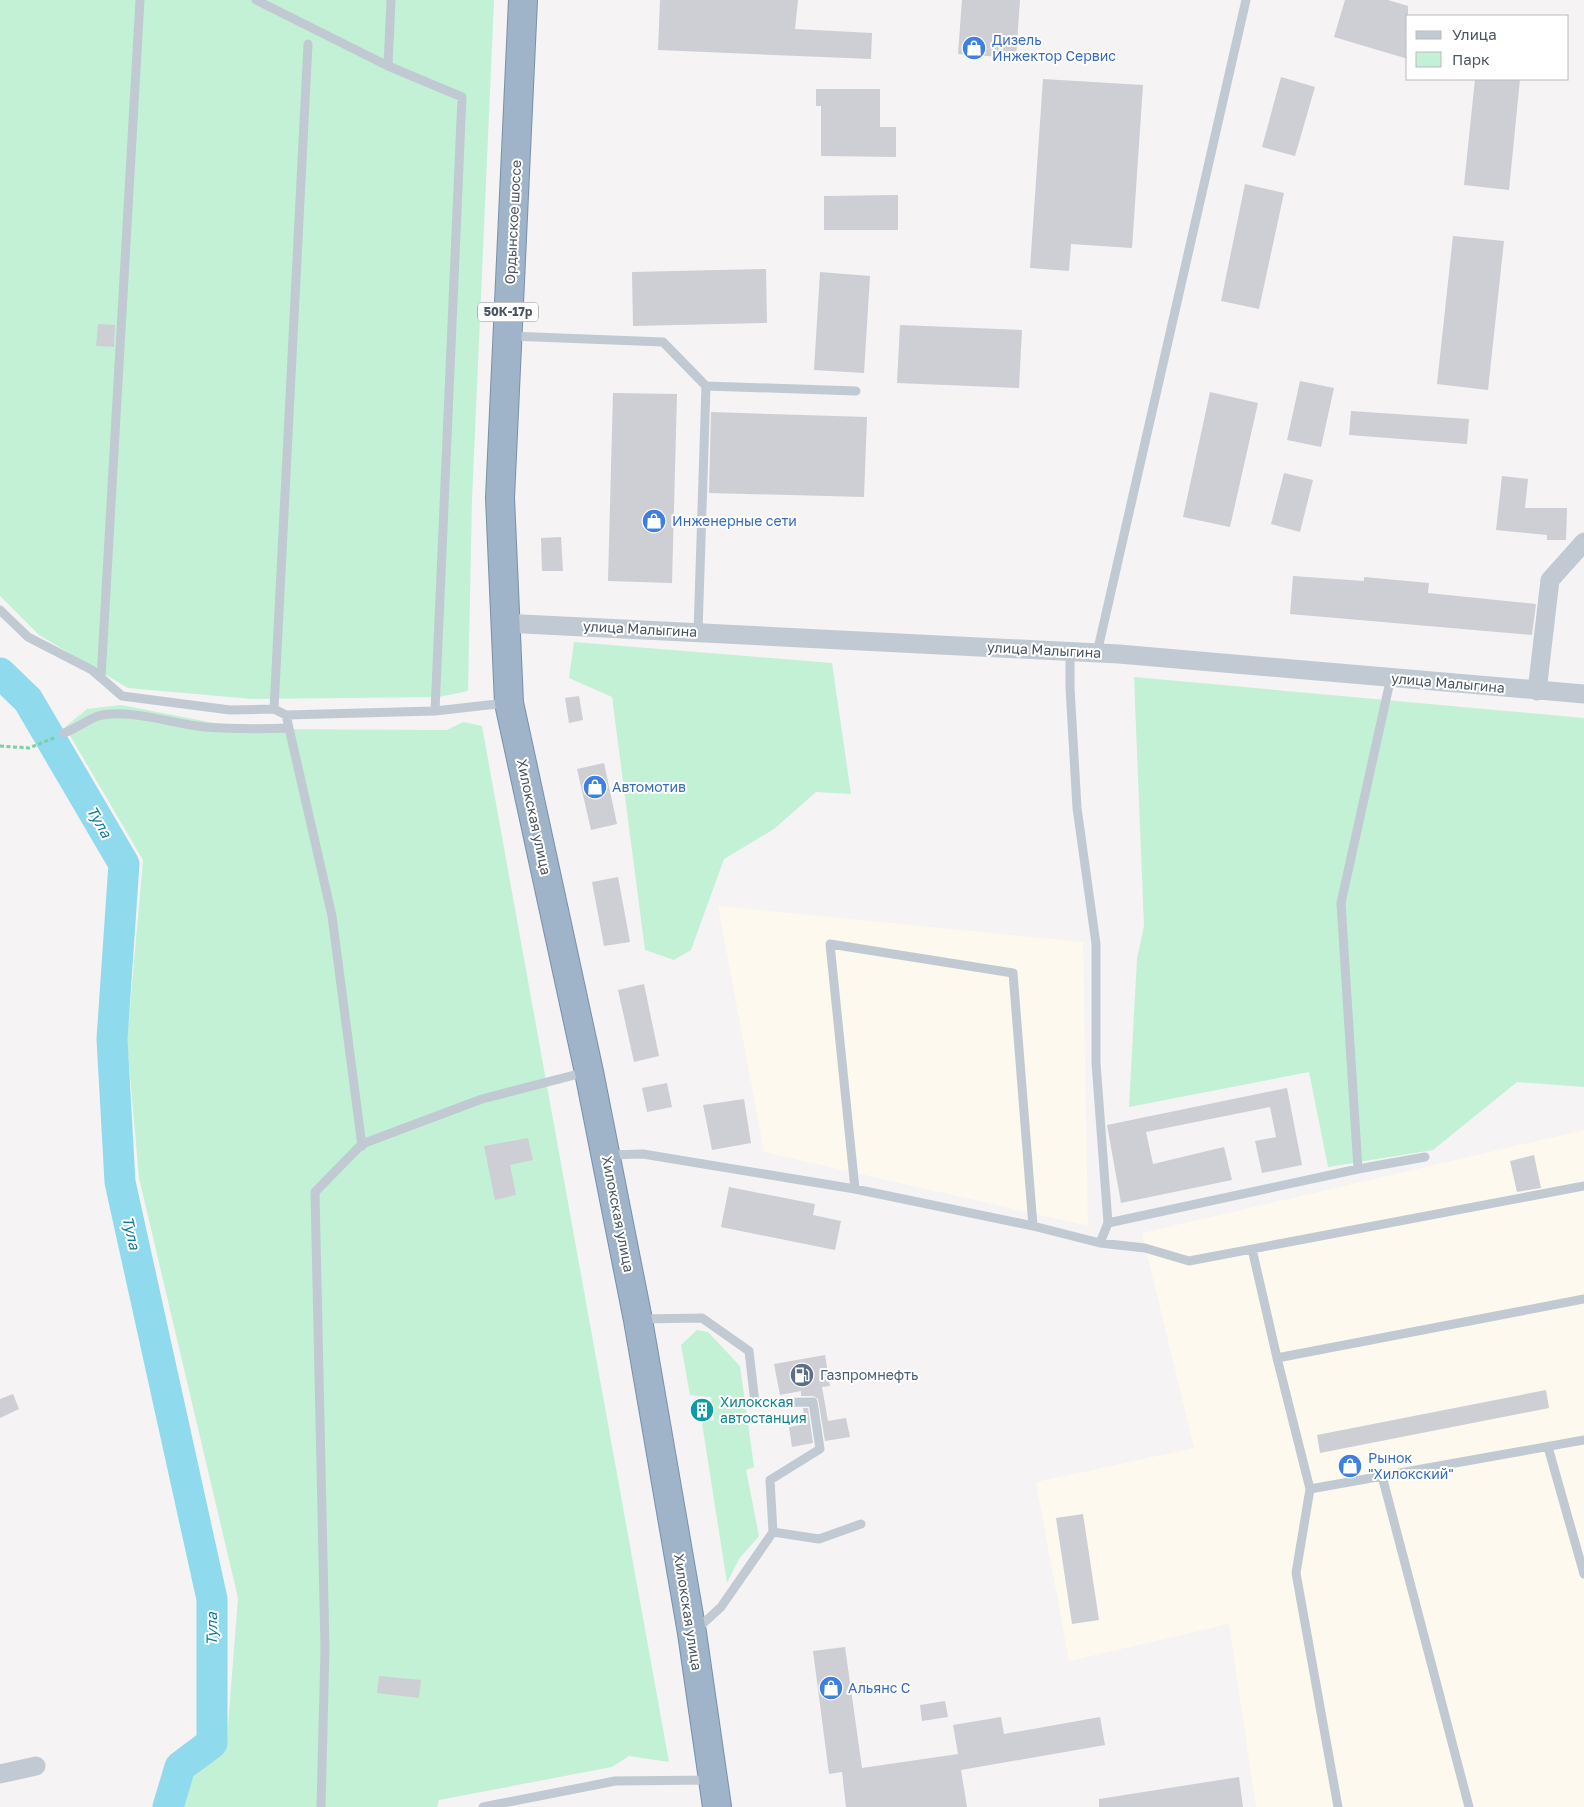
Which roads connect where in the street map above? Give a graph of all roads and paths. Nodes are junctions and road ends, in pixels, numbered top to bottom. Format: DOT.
graph roads {
  1 [pos="140,0"];
  2 [pos="256,0"];
  3 [pos="390,0"];
  4 [pos="523,0"];
  5 [pos="1246,0"];
  6 [pos="308,44"];
  7 [pos="388,66"];
  8 [pos="507,336"];
  9 [pos="706,386"];
  10 [pos="856,391"];
  11 [pos="1584,542"];
  12 [pos="0,610"];
  13 [pos="504,623"];
  14 [pos="698,632"];
  15 [pos="1070,652"];
  16 [pos="1097,653"];
  17 [pos="1391,677"];
  18 [pos="101,678"];
  19 [pos="1537,691"];
  20 [pos="1584,694"];
  21 [pos="509,703"];
  22 [pos="274,708"];
  23 [pos="435,711"];
  24 [pos="286,716"];
  25 [pos="289,728"];
  26 [pos="64,733"];
  27 [pos="39,745"];
  28 [pos="0,746"];
  29 [pos="589,1072"];
  30 [pos="362,1145"];
  31 [pos="606,1155"];
  32 [pos="1425,1157"];
  33 [pos="1358,1169"];
  34 [pos="1584,1186"];
  35 [pos="855,1189"];
  36 [pos="1108,1223"];
  37 [pos="1033,1226"];
  38 [pos="1100,1243"];
  39 [pos="1252,1248"];
  40 [pos="1584,1299"];
  41 [pos="638,1320"];
  42 [pos="1277,1358"];
  43 [pos="1584,1440"];
  44 [pos="1548,1447"];
  45 [pos="1382,1476"];
  46 [pos="1310,1489"];
  47 [pos="861,1524"];
  48 [pos="773,1532"];
  49 [pos="1584,1574"];
  50 [pos="692,1633"];
  51 [pos="36,1766"];
  52 [pos="0,1774"];
  53 [pos="714,1780"];
  54 [pos="321,1807"];
  55 [pos="483,1807"];
  56 [pos="717,1807"];
  57 [pos="1338,1807"];
  58 [pos="1469,1807"];
  1 -- 18 [label="lane"];
  2 -- 7 [label="lane"];
  3 -- 7 [label="lane"];
  4 -- 8 [label="highway, Ордынское шоссе / 50К-17р"];
  5 -- 16 [label="lane"];
  6 -- 22 [label="lane"];
  7 -- 23 [label="lane"];
  8 -- 9 [label="lane"];
  8 -- 13 [label="highway, Ордынское шоссе / 50К-17р"];
  9 -- 10 [label="lane"];
  9 -- 14 [label="lane"];
  11 -- 19 [label="street"];
  12 -- 18 [label="lane"];
  13 -- 14 [label="street, улица Малыгина"];
  13 -- 21 [label="highway, Хилокская улица"];
  14 -- 15 [label="street, улица Малыгина"];
  15 -- 16 [label="street, улица Малыгина"];
  15 -- 36 [label="lane"];
  16 -- 17 [label="street, улица Малыгина"];
  17 -- 19 [label="street, улица Малыгина"];
  17 -- 33 [label="lane"];
  18 -- 22 [label="lane"];
  19 -- 20 [label="street, улица Малыгина"];
  21 -- 23 [label="lane"];
  21 -- 29 [label="highway, Хилокская улица"];
  22 -- 24 [label="lane"];
  23 -- 24 [label="lane"];
  24 -- 25 [label="lane"];
  25 -- 26 [label="lane"];
  25 -- 30 [label="lane"];
  27 -- 28 [label="path"];
  29 -- 30 [label="lane"];
  29 -- 31 [label="highway, Хилокская улица"];
  30 -- 54 [label="lane"];
  31 -- 35 [label="lane"];
  31 -- 41 [label="highway, Хилокская улица"];
  32 -- 33 [label="lane"];
  33 -- 36 [label="lane"];
  34 -- 39 [label="lane"];
  35 -- 37 [label="lane"];
  35 -- 37 [label="lane"];
  36 -- 38 [label="lane"];
  37 -- 38 [label="lane"];
  38 -- 39 [label="lane"];
  39 -- 42 [label="lane"];
  40 -- 42 [label="lane"];
  41 -- 48 [label="lane"];
  41 -- 50 [label="highway, Хилокская улица"];
  42 -- 46 [label="lane"];
  43 -- 44 [label="lane"];
  44 -- 45 [label="lane"];
  44 -- 49 [label="lane"];
  45 -- 46 [label="lane"];
  45 -- 58 [label="lane"];
  46 -- 57 [label="lane"];
  47 -- 48 [label="lane"];
  48 -- 50 [label="lane"];
  50 -- 53 [label="highway, Хилокская улица"];
  51 -- 52 [label="street"];
  53 -- 55 [label="lane"];
  53 -- 56 [label="highway, Хилокская улица"];
}
